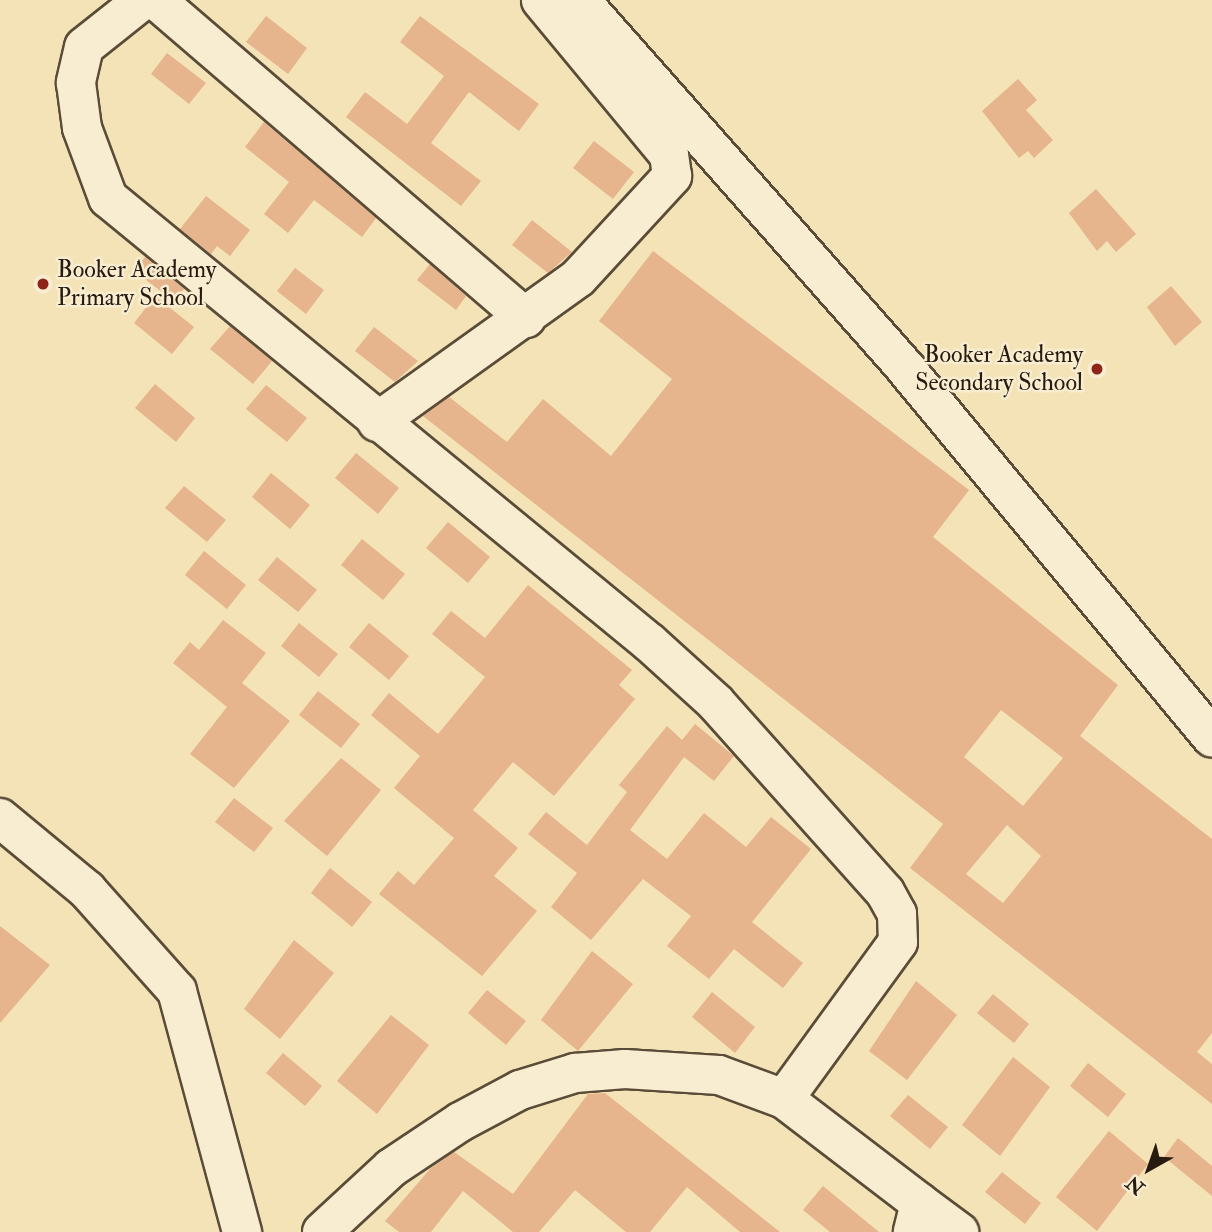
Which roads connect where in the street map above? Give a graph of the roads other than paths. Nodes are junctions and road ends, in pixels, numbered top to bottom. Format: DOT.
graph roads {
  1 [pos="143,0"];
  2 [pos="156,0"];
  3 [pos="541,0"];
  4 [pos="580,0"];
  5 [pos="526,318"];
  6 [pos="377,422"];
  7 [pos="1212,737"];
  8 [pos="0,818"];
  9 [pos="784,1099"];
  10 [pos="917,1217"];
  11 [pos="242,1232"];
  12 [pos="322,1232"];
  13 [pos="959,1232"];
  1 -- 6 [label="street"];
  2 -- 5 [label="street"];
  3 -- 5 [label="street"];
  4 -- 7 [label="street"];
  5 -- 6 [label="street"];
  6 -- 9 [label="street"];
  8 -- 11 [label="street"];
  9 -- 10 [label="street"];
  9 -- 12 [label="street"];
  10 -- 13 [label="street"];
}
